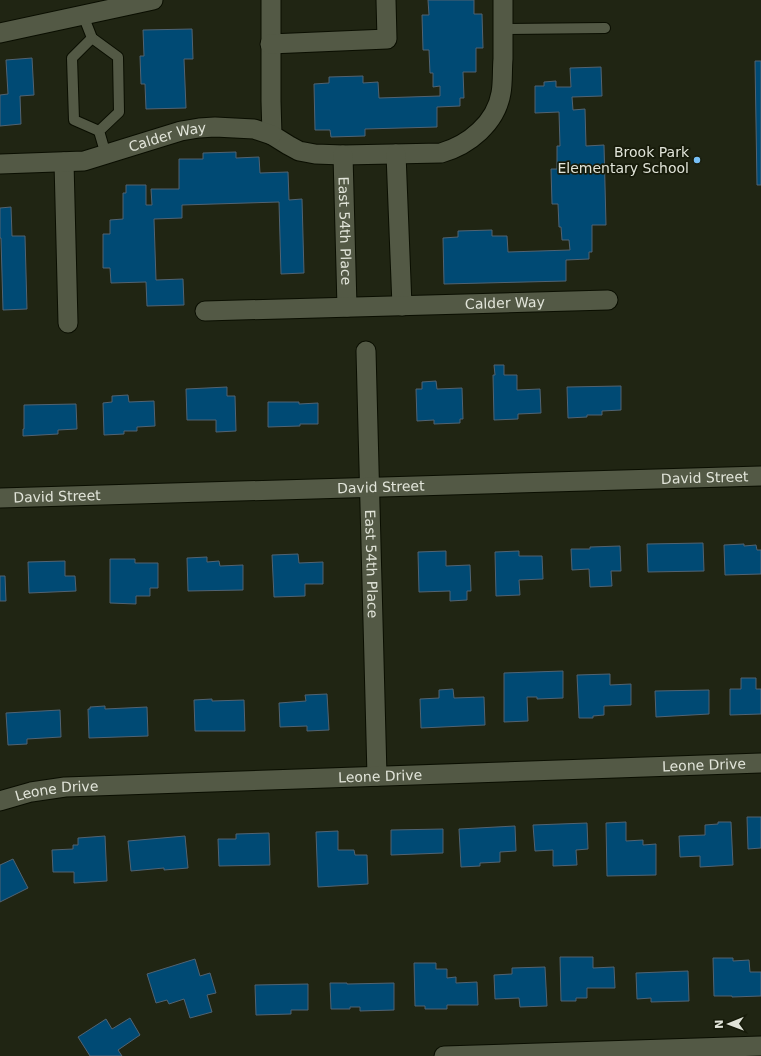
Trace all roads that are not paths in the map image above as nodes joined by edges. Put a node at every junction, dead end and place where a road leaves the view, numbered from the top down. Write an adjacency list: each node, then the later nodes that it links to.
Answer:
1 (153, 0): 5 (street)
2 (271, 0): 10 (street)
3 (386, 0): 10 (street)
4 (502, 0): 7 (street, Calder Way)
5 (82, 8): 8 (street); 9 (lane)
6 (606, 28): 7 (lane)
7 (504, 29): 13 (street, Calder Way)
8 (0, 33)
9 (92, 38): 11 (lane); 11 (lane)
10 (270, 44): 12 (street)
11 (99, 131): 14 (lane)
12 (272, 135): 14 (street, Calder Way); 15 (street, Calder Way)
13 (396, 154): 15 (street, Calder Way); 19 (street)
14 (106, 155): 16 (street, Calder Way)
15 (343, 155): 20 (street, East 54th Place)
16 (64, 162): 17 (street, Calder Way); 22 (street)
17 (0, 164)
18 (608, 300): 19 (street, Calder Way)
19 (402, 306): 20 (street, Calder Way)
20 (348, 307): 21 (street, Calder Way)
21 (205, 312)
22 (68, 323)
23 (366, 352): 25 (street, East 54th Place)
24 (761, 476): 25 (street, David Street)
25 (369, 487): 26 (street, David Street); 28 (street, East 54th Place)
26 (0, 498)
27 (761, 763): 28 (street, Leone Drive)
28 (377, 776): 29 (street, Leone Drive)
29 (0, 801)
30 (761, 1046): 31 (street)
31 (444, 1056)

